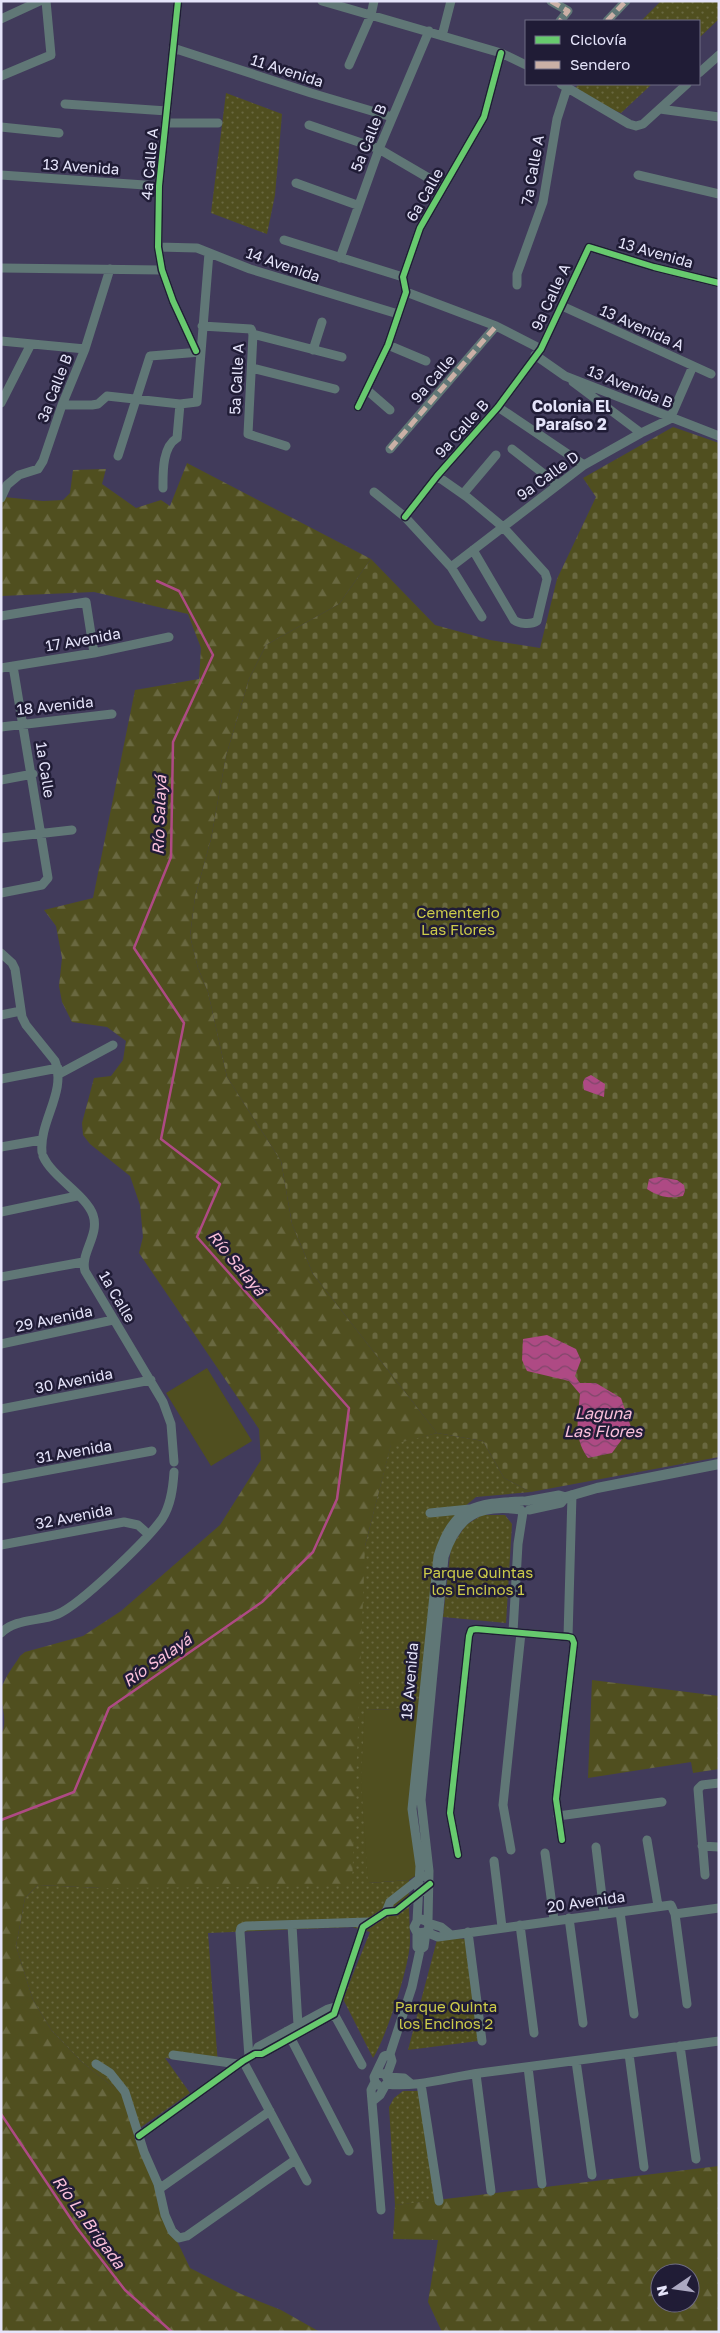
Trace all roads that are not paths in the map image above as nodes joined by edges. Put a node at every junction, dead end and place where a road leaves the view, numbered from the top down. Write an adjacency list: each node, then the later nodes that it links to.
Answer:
1 (40, 1): 10 (street)
2 (46, 1): 21 (street)
3 (178, 1): 15 (street, 4a Calle A)
4 (322, 1): 9 (street)
5 (374, 1): 9 (street)
6 (451, 1): 14 (street)
7 (551, 1): 11 (street)
8 (626, 1): 12 (street)
9 (371, 15): 13 (street); 18 (street)
10 (1, 19)
11 (561, 20)
12 (608, 20)
13 (429, 31): 14 (street); 27 (street, 5a Calle B)
14 (442, 36): 16 (street)
15 (174, 48): 26 (street, 4a Calle A); 27 (street, 11 Avenida)
16 (500, 53): 19 (street); 39 (street, 6a Calle)
17 (719, 55): 20 (street)
18 (349, 65)
19 (525, 65)
20 (700, 72)
21 (1, 76)
22 (686, 85): 25 (street)
23 (564, 86): 25 (street); 52 (street, 7a Calle A)
24 (65, 104): 26 (street)
25 (660, 109): 28 (street)
26 (167, 111): 29 (street, 4a Calle A)
27 (392, 117): 34 (street, 5a Calle B)
28 (719, 117)
29 (166, 123): 30 (street); 38 (street, 4a Calle A)
30 (218, 123)
31 (309, 126): 34 (street)
32 (1, 127): 33 (street)
33 (59, 133)
34 (379, 149): 39 (street); 41 (street, 5a Calle B)
35 (1, 175): 38 (street, 13 Avenida)
36 (638, 175): 40 (street)
37 (296, 183): 41 (street)
38 (159, 186): 43 (street, 4a Calle A)
39 (444, 187): 50 (street, 6a Calle)
40 (719, 194)
41 (357, 205): 46 (street, 5a Calle B)
42 (284, 240): 46 (street)
43 (158, 247): 45 (street, 14 Avenida); 49 (street, 4a Calle A)
44 (588, 248): 51 (street, 13 Avenida); 54 (street, 9a Calle A)
45 (209, 253): 55 (street, 14 Avenida); 57 (street)
46 (340, 258): 50 (street)
47 (1, 268): 48 (street)
48 (110, 269): 49 (street); 63 (street, 3a Calle B)
49 (162, 270): 65 (street, 4a Calle A)
50 (403, 277): 53 (street)
51 (719, 283)
52 (517, 285)
53 (406, 292): 55 (street); 58 (street, 13 Avenida B)
54 (562, 306): 66 (street, 9a Calle A); 69 (street, 13 Avenida A)
55 (398, 314): 62 (street)
56 (322, 322): 64 (street)
57 (202, 326): 59 (street); 65 (street)
58 (496, 326): 66 (street, 13 Avenida B); 86 (street, 9a Calle)
59 (251, 331): 64 (street); 70 (street, 5a Calle A)
60 (1, 342): 61 (street)
61 (31, 344): 63 (street); 76 (street)
62 (388, 345): 68 (street); 74 (street)
63 (85, 349): 78 (street, 3a Calle B)
64 (313, 350): 67 (street)
65 (199, 352): 75 (street); 77 (street)
66 (538, 352): 72 (street, 13 Avenida B); 80 (street, 9a Calle B)
67 (342, 357)
68 (426, 361)
69 (693, 366): 71 (street, 13 Avenida A); 82 (street)
70 (252, 368): 73 (street); 85 (street, 5a Calle A)
71 (711, 374)
72 (565, 376): 82 (street, 13 Avenida B); 83 (street)
73 (335, 389)
74 (367, 390): 79 (street); 81 (street)
75 (137, 399): 77 (street); 78 (street); 89 (street)
76 (1, 403)
77 (180, 404): 93 (street)
78 (62, 405): 96 (street, 3a Calle B)
79 (358, 407)
80 (498, 407): 90 (street); 91 (street, 9a Calle B)
81 (390, 410)
82 (670, 419): 83 (street, 9a Calle D); 84 (street, 13 Avenida B)
83 (641, 433): 90 (street, 9a Calle D)
84 (719, 436)
85 (286, 446)
86 (390, 449)
87 (512, 449): 92 (street)
88 (496, 455): 95 (street)
89 (118, 456)
90 (584, 465): 92 (street, 9a Calle D)
91 (437, 476): 95 (street); 97 (street, 9a Calle B)
92 (558, 485): 98 (street, 9a Calle D)
93 (163, 488)
94 (374, 492): 97 (street)
95 (463, 494): 98 (street)
96 (1, 498)
97 (405, 517): 100 (street)
98 (503, 527): 99 (street, 9a Calle D); 99 (street)
99 (474, 550): 100 (street, 9a Calle D)
100 (451, 567): 102 (street)
101 (1, 616): 104 (street)
102 (482, 617)
103 (169, 637): 104 (street, 17 Avenida)
104 (94, 653): 105 (street, 17 Avenida)
105 (13, 666): 106 (street, 17 Avenida); 108 (street, 1a Calle)
106 (1, 668)
107 (112, 714): 108 (street, 18 Avenida)
108 (24, 724): 109 (street, 18 Avenida); 110 (street, 1a Calle)
109 (1, 727)
110 (33, 774): 111 (street); 113 (street, 1a Calle)
111 (1, 780)
112 (72, 830): 113 (street)
113 (41, 834): 114 (street); 115 (street, 1a Calle)
114 (1, 838)
115 (1, 893)
116 (1, 953): 117 (street)
117 (21, 1011): 118 (street); 120 (street)
118 (1, 1015)
119 (113, 1045): 120 (street)
120 (58, 1071): 121 (street); 122 (street, 1a Calle)
121 (1, 1079)
122 (41, 1140): 123 (street); 124 (street, 1a Calle)
123 (1, 1147)
124 (77, 1196): 125 (street); 126 (street, 1a Calle)
125 (1, 1212)
126 (83, 1262): 127 (street); 128 (street, 1a Calle)
127 (1, 1277)
128 (113, 1320): 129 (street, 29 Avenida); 130 (street, 1a Calle)
129 (1, 1344)
130 (151, 1380): 131 (street, 30 Avenida); 133 (street, 1a Calle)
131 (1, 1409)
132 (152, 1451): 136 (street, 31 Avenida)
133 (174, 1462)
134 (719, 1464): 137 (street, 18 Avenida)
135 (174, 1472): 142 (street)
136 (1, 1479)
137 (569, 1496): 138 (street, 18 Avenida); 140 (street, 18 Avenida); 146 (street)
138 (525, 1501): 139 (street, 18 Avenida); 140 (street)
139 (470, 1509): 141 (street); 161 (street, 18 Avenida)
140 (524, 1511): 145 (street); 159 (street, 18 Avenida)
141 (430, 1513)
142 (148, 1534): 143 (street, 32 Avenida); 144 (street)
143 (1, 1545)
144 (3, 1628)
145 (517, 1633): 146 (street); 155 (street); 157 (street)
146 (568, 1636): 149 (street)
147 (719, 1783): 153 (street)
148 (662, 1802): 149 (street)
149 (558, 1816): 150 (street)
150 (562, 1840)
151 (647, 1840): 164 (street)
152 (719, 1840): 153 (street)
153 (710, 1846): 160 (street)
154 (596, 1847): 168 (street)
155 (511, 1850)
156 (545, 1853): 171 (street)
157 (458, 1855)
158 (494, 1860): 176 (street)
159 (429, 1871): 161 (street); 162 (street, 18 Avenida)
160 (705, 1875)
161 (421, 1878): 163 (street, 18 Avenida); 166 (street)
162 (430, 1884): 163 (street); 175 (street, 18 Avenida)
163 (420, 1894): 166 (street); 175 (street, 18 Avenida)
164 (658, 1906): 167 (street, 20 Avenida); 169 (street)
165 (719, 1908): 169 (street)
166 (386, 1912): 172 (street)
167 (620, 1912): 168 (street, 20 Avenida); 180 (street)
168 (604, 1914): 170 (street, 20 Avenida)
169 (675, 1914): 178 (street)
170 (569, 1918): 171 (street, 20 Avenida); 181 (street)
171 (554, 1920): 174 (street, 20 Avenida)
172 (368, 1922): 173 (street); 179 (street)
173 (292, 1925): 182 (street); 191 (street)
174 (520, 1925): 176 (street, 20 Avenida); 183 (street)
175 (425, 1928): 177 (street, 20 Avenida); 188 (street, 18 Avenida)
176 (502, 1928): 177 (street, 20 Avenida)
177 (468, 1932): 186 (street)
178 (687, 2004)
179 (335, 2011): 182 (street); 184 (street); 194 (street)
180 (634, 2014)
181 (583, 2023)
182 (298, 2025): 184 (street)
183 (534, 2033)
184 (289, 2035): 191 (street); 203 (street)
185 (719, 2040): 187 (street)
186 (482, 2041)
187 (680, 2046): 189 (street); 204 (street)
188 (390, 2054): 197 (street); 198 (street)
189 (629, 2054): 192 (street); 206 (street)
190 (173, 2055): 191 (street)
191 (246, 2059): 201 (street); 202 (street)
192 (576, 2061): 195 (street); 207 (street)
193 (96, 2064): 202 (street)
194 (362, 2065)
195 (528, 2067): 196 (street); 209 (street)
196 (476, 2074): 199 (street); 211 (street)
197 (376, 2078): 198 (street); 200 (street)
198 (386, 2081): 199 (street); 200 (street)
199 (421, 2084): 212 (street)
200 (374, 2100): 213 (street)
201 (270, 2111): 205 (street); 210 (street)
202 (139, 2136): 210 (street)
203 (349, 2151)
204 (696, 2159)
205 (295, 2160): 208 (street); 210 (street)
206 (644, 2167)
207 (592, 2175)
208 (306, 2181)
209 (542, 2184)
210 (159, 2189)
211 (491, 2191)
212 (439, 2201)
213 (380, 2210)

